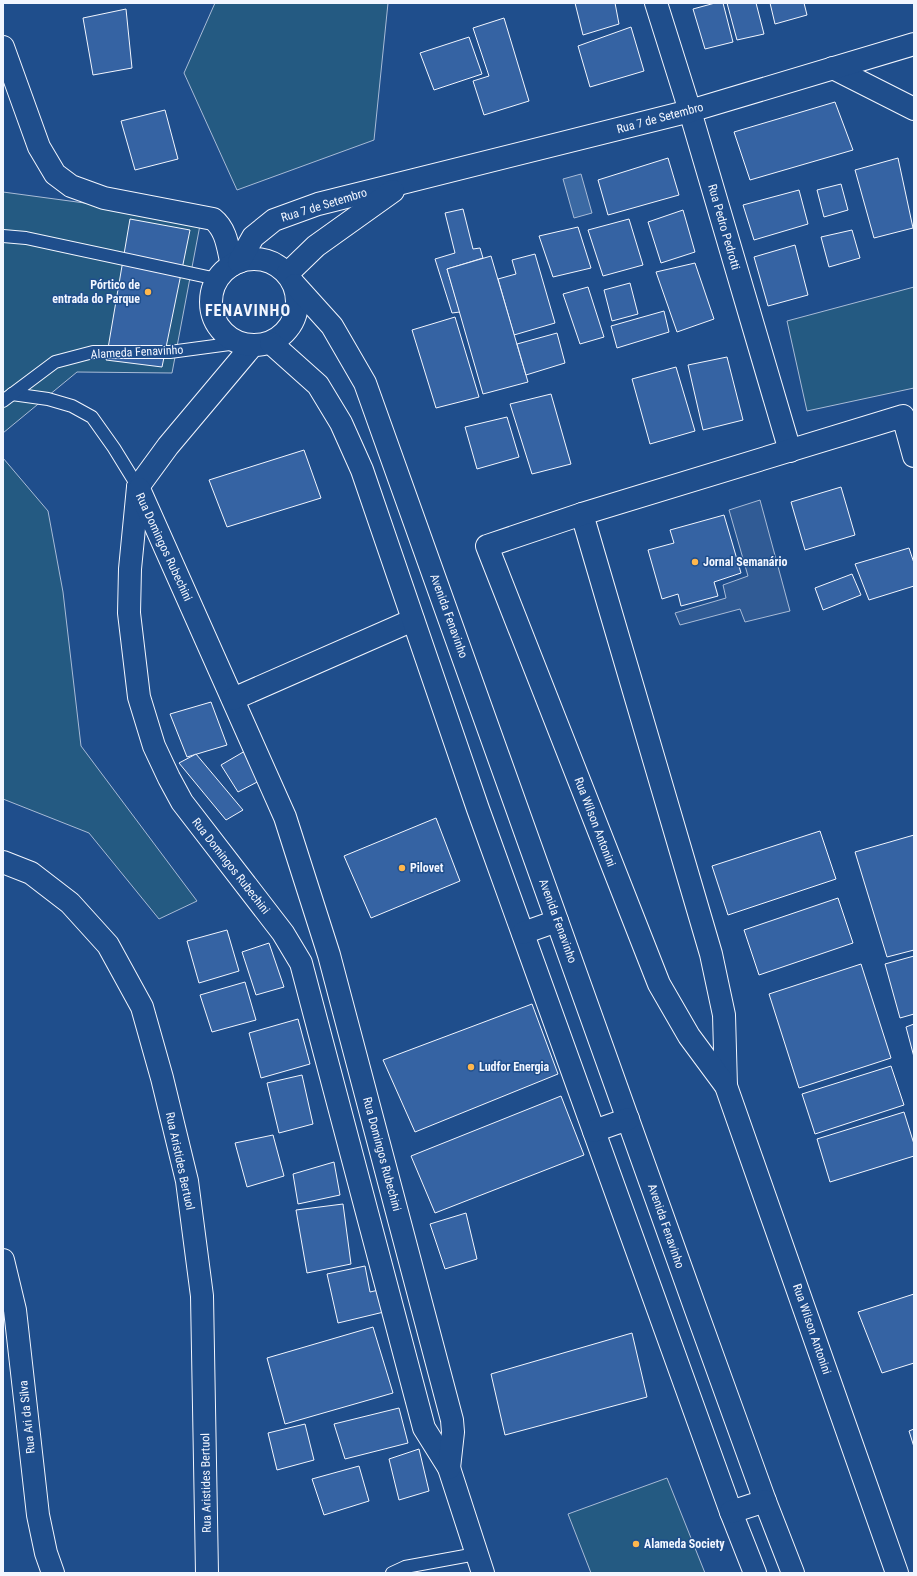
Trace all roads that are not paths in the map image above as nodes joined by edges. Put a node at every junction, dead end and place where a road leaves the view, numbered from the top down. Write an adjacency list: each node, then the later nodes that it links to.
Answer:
1 (656, 3): 6 (street, Rua Pedro Pedrotti)
2 (914, 44): 4 (street, Rua 7 de Setembro)
3 (3, 47): 9 (street)
4 (833, 68): 5 (street); 6 (street, Rua 7 de Setembro)
5 (914, 108)
6 (690, 111): 7 (street, Rua 7 de Setembro); 13 (street, Rua Pedro Pedrotti)
7 (403, 183): 9 (street, Rua 7 de Setembro); 10 (street, Rua 7 de Setembro)
8 (3, 236): 9 (lane)
9 (230, 269): 10 (street); 11 (street)
10 (291, 279): 11 (street); 17 (street, Avenida Fenavinho)
11 (254, 344): 12 (lane, Alameda Fenavinho); 15 (street); 18 (street)
12 (7, 398): 15 (lane)
13 (790, 451): 14 (street); 16 (street)
14 (914, 456)
15 (138, 488): 20 (street, Rua Domingos Rubechini); 30 (street, Rua Domingos Rubechini)
16 (582, 514): 24 (street, Rua Wilson Antonini); 24 (street, Rua Wilson Antonini)
17 (420, 537): 18 (street); 22 (street, Avenida Fenavinho)
18 (388, 548): 19 (street)
19 (414, 620): 20 (street); 23 (street)
20 (233, 699): 30 (street, Rua Domingos Rubechini)
21 (3, 862): 35 (street, Rua Aristides Bertuol)
22 (557, 921): 23 (street); 25 (street, Avenida Fenavinho)
23 (523, 933): 26 (street)
24 (726, 1086): 39 (street, Rua Wilson Antonini)
25 (628, 1119): 26 (street); 28 (street, Avenida Fenavinho)
26 (594, 1131): 29 (street)
27 (3, 1260): 34 (street, Rua Ari da Silva)
28 (696, 1310): 29 (street); 31 (street, Avenida Fenavinho)
29 (662, 1320): 32 (street)
30 (449, 1468): 33 (street, Rua Domingos Rubechini)
31 (765, 1501): 32 (street); 38 (street, Avenida Fenavinho)
32 (731, 1512): 37 (street)
33 (480, 1563): 36 (lane)
34 (53, 1573)
35 (207, 1573)
36 (392, 1573)
37 (755, 1573)
38 (793, 1573)
39 (898, 1573)

